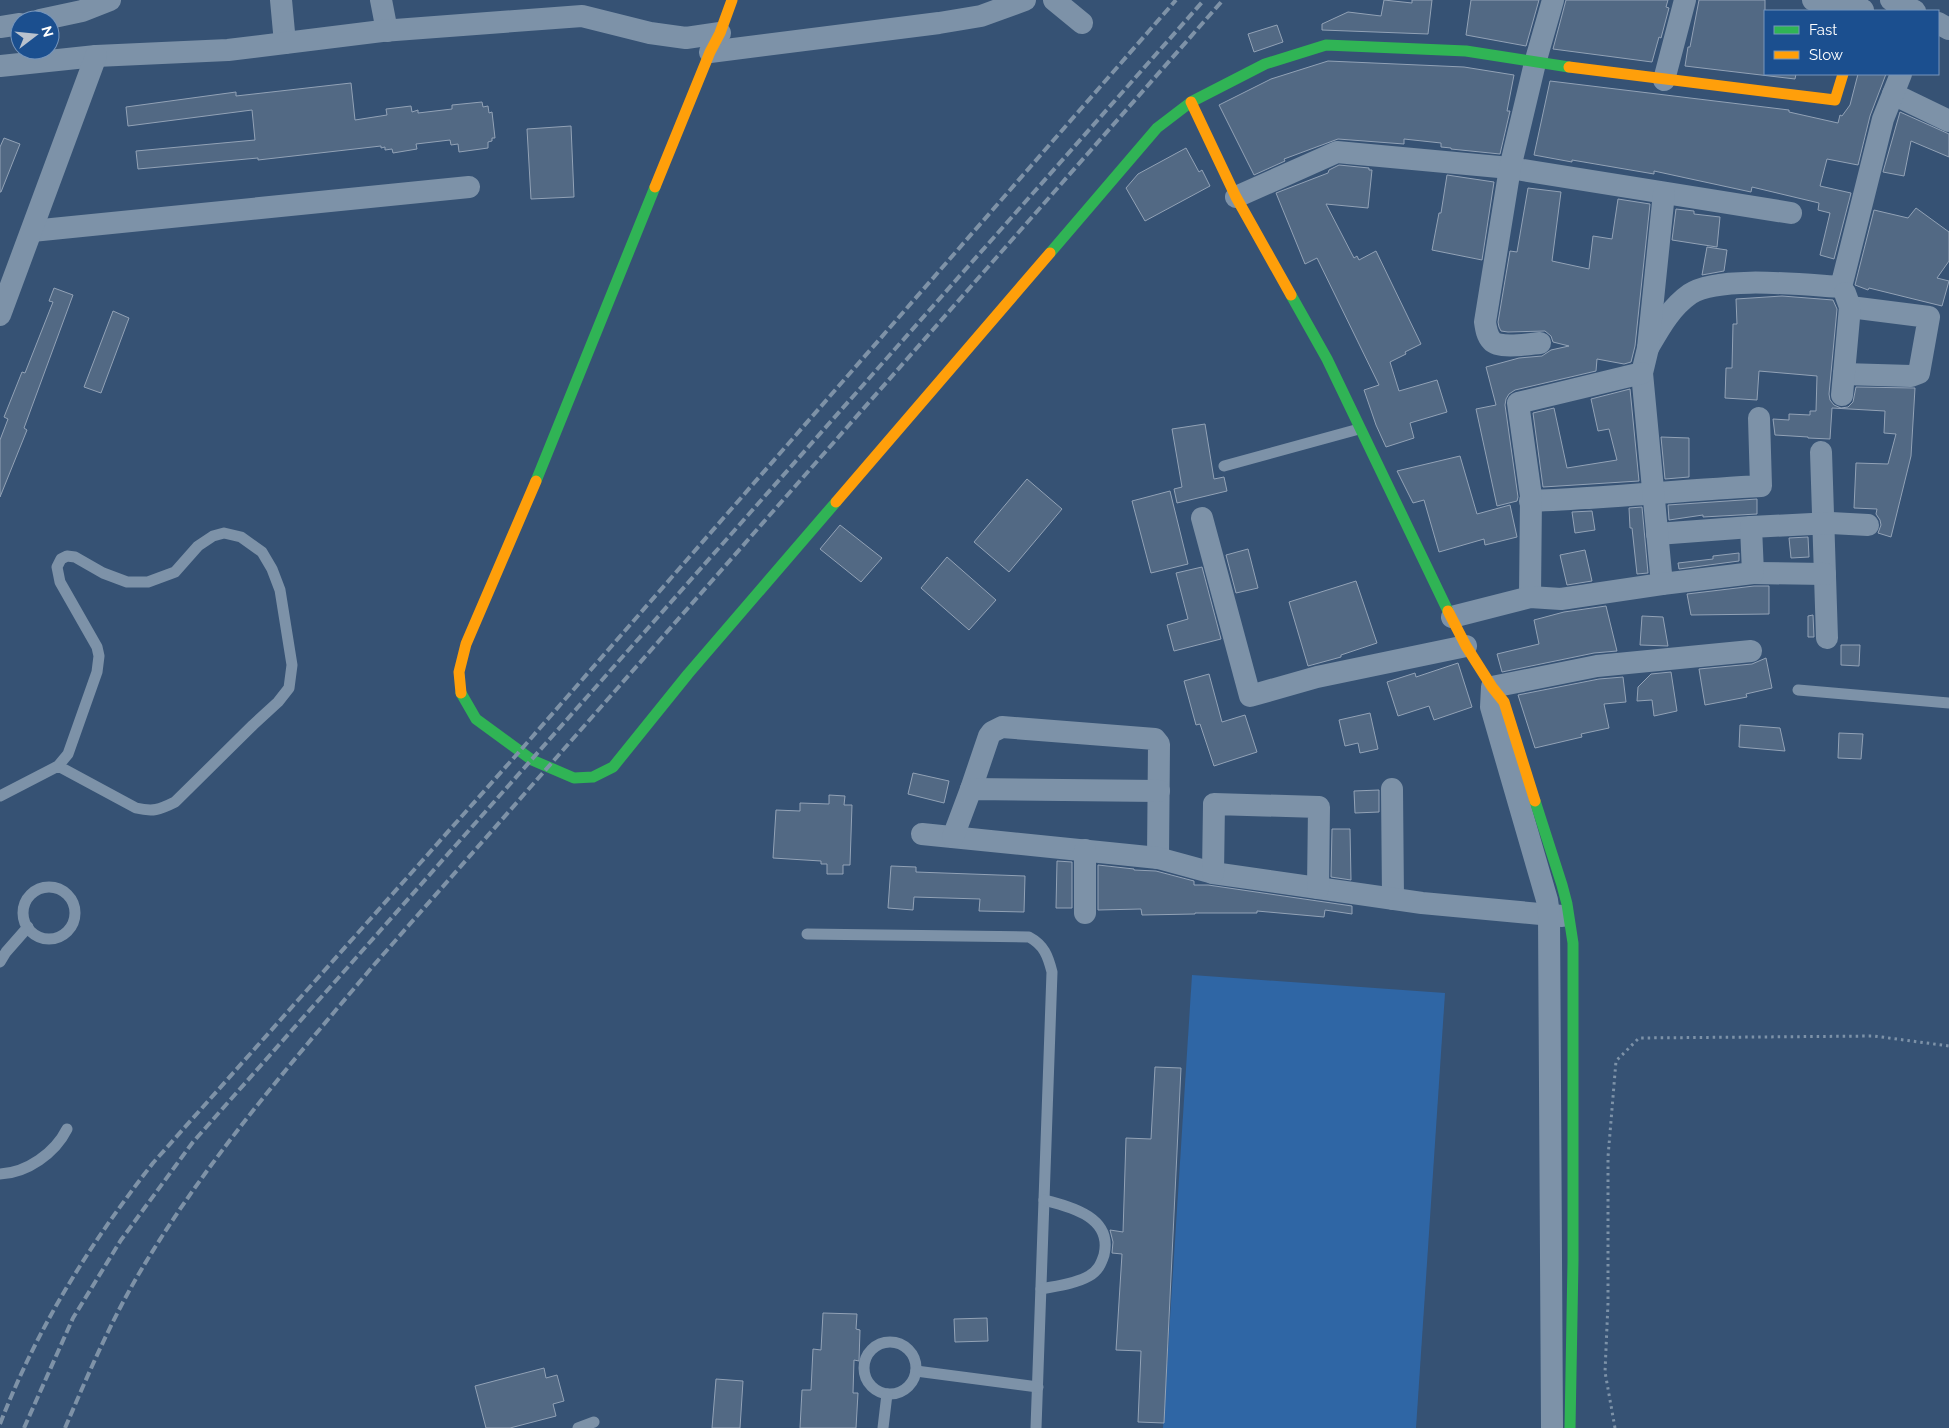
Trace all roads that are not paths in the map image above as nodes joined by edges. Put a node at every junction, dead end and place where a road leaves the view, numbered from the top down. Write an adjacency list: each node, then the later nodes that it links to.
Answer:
1 (110, 0): 13 (street)
2 (281, 0): 17 (street)
3 (381, 0): 15 (street)
4 (732, 0): 16 (street)
5 (1025, 0): 16 (street)
6 (1553, 0): 19 (street)
7 (1685, 0): 23 (street)
8 (1813, 0): 11 (street)
9 (1891, 0): 12 (street)
10 (1059, 2): 14 (street)
11 (1863, 7)
12 (1913, 10)
13 (60, 12)
14 (1082, 23)
15 (386, 31): 16 (street); 17 (street)
16 (715, 42): 25 (street)
17 (285, 43): 18 (street)
18 (96, 56): 20 (street); 32 (street)
19 (1535, 63): 23 (street); 25 (street); 27 (street)
20 (0, 66)
21 (1843, 75): 23 (street)
22 (1901, 75): 24 (street)
23 (1664, 80)
24 (1893, 94): 26 (street); 33 (street)
25 (1191, 102): 30 (street)
26 (1949, 121)
27 (1510, 168): 29 (street); 30 (street); 35 (street)
28 (469, 187): 32 (street)
29 (1664, 193): 31 (street); 36 (street)
30 (1236, 197): 39 (street)
31 (1790, 213)
32 (32, 231): 34 (street)
33 (1846, 297): 33 (street); 36 (street)
34 (0, 316)
35 (1540, 343)
36 (1648, 348): 37 (street)
37 (1642, 373): 42 (street); 43 (street)
38 (1760, 418): 42 (street)
39 (1359, 429): 41 (lane); 53 (street)
40 (1821, 452): 45 (street)
41 (1224, 466)
42 (1653, 492): 43 (street); 48 (street)
43 (1530, 501): 52 (street)
44 (1202, 518): 55 (street)
45 (1823, 523): 46 (street); 47 (street); 50 (street)
46 (1868, 525)
47 (1751, 527): 48 (street); 49 (street)
48 (1657, 534): 51 (street)
49 (1754, 573): 50 (street); 51 (street)
50 (1825, 574): 54 (street)
51 (1662, 584): 52 (street)
52 (1530, 597): 53 (street)
53 (1452, 617): 55 (street)
54 (1827, 638)
55 (1466, 646): 57 (street)
56 (1751, 651): 57 (street)
57 (1492, 687): 73 (street)
58 (1798, 690): 59 (lane)
59 (1949, 703)
60 (58, 766): 60 (lane); 64 (lane)
61 (971, 789): 63 (street); 63 (street); 66 (street)
62 (1392, 789): 71 (street)
63 (1158, 791): 68 (street)
64 (0, 796)
65 (922, 834): 66 (street)
66 (953, 837): 67 (street)
67 (1085, 850): 68 (street); 72 (street)
68 (1158, 858): 69 (street)
69 (1213, 873): 70 (street); 70 (street)
70 (1318, 888): 71 (street)
71 (1393, 899): 73 (street)
72 (1085, 914)
73 (1559, 915): 82 (street)
74 (28, 927): 74 (lane); 76 (lane)
75 (807, 934): 79 (lane)
76 (0, 962)
77 (67, 1129): 78 (lane)
78 (0, 1174)
79 (1044, 1200): 80 (lane); 80 (lane)
80 (1041, 1289): 83 (lane)
81 (916, 1371): 83 (lane); 84 (lane); 84 (lane)
82 (1562, 1376): 89 (street); 90 (street)
83 (1038, 1388): 88 (lane)
84 (887, 1394): 87 (lane)
85 (594, 1422): 86 (lane)
86 (578, 1428)
87 (883, 1428)
88 (1036, 1428)
89 (1552, 1428)
90 (1570, 1428)

